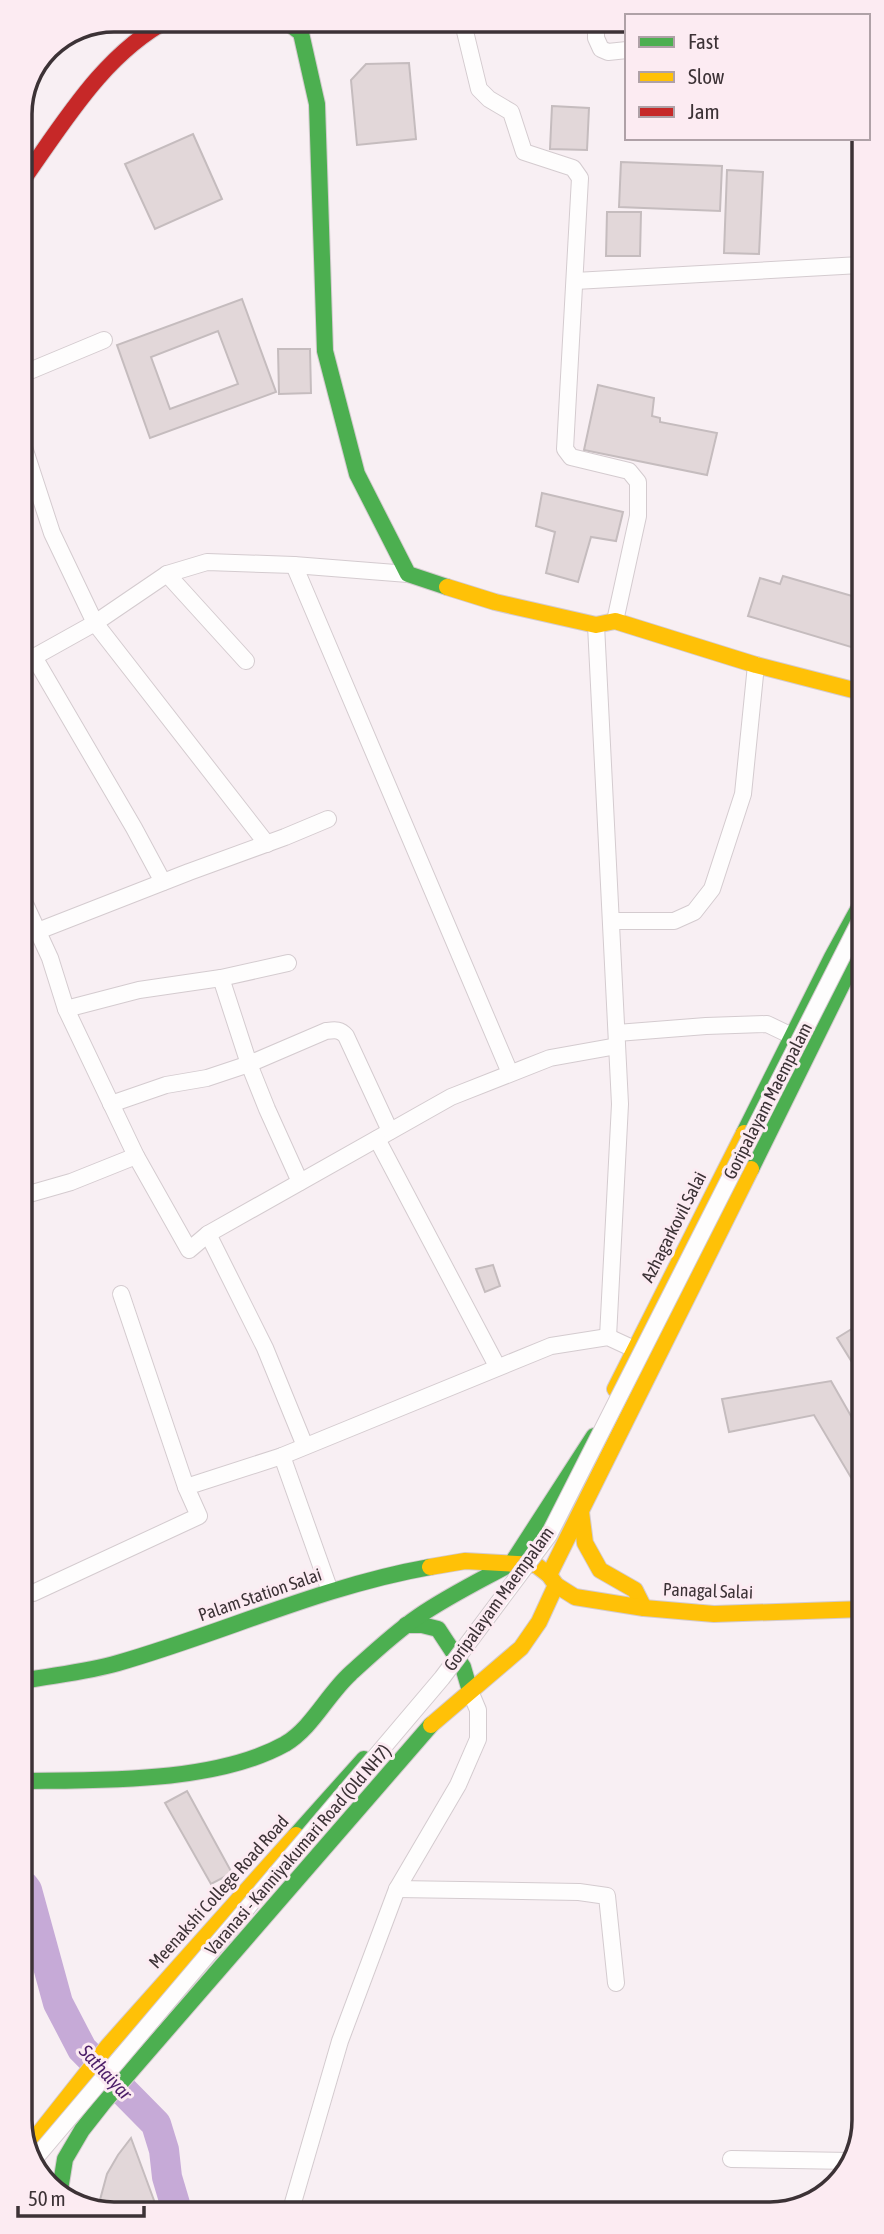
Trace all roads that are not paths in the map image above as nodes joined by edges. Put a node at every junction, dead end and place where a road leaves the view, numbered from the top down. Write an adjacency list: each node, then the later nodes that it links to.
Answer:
1 (149, 32): 6 (main road)
2 (300, 32): 14 (main road)
3 (465, 32): 8 (street)
4 (596, 32): 5 (street)
5 (625, 50)
6 (32, 168)
7 (852, 265): 8 (street)
8 (575, 281): 15 (street)
9 (104, 340): 10 (street)
10 (32, 370)
11 (32, 471): 16 (street)
12 (294, 565): 13 (street); 14 (street); 38 (street)
13 (167, 574): 16 (street); 19 (street)
14 (408, 574): 17 (main road)
15 (615, 621): 17 (main road); 20 (main road)
16 (95, 623): 18 (street); 24 (street)
17 (596, 625): 27 (street)
18 (32, 656)
19 (246, 661)
20 (756, 665): 22 (main road); 27 (street)
21 (32, 666): 25 (street)
22 (852, 690)
23 (328, 819): 24 (street)
24 (267, 844): 25 (street)
25 (163, 883): 29 (street)
26 (32, 917): 29 (street)
27 (611, 921): 36 (street)
28 (852, 921): 35 (main road, Azhagarkovil Salai)
29 (38, 931): 34 (street)
30 (852, 937): 66 (street, Goripalayam Maempalam, bridge)
31 (288, 963): 33 (street)
32 (852, 964): 52 (main road)
33 (221, 978): 34 (street); 37 (street)
34 (66, 1009): 39 (street)
35 (792, 1036): 36 (street); 47 (main road, Azhagarkovil Salai)
36 (617, 1040): 38 (street); 46 (street)
37 (249, 1064): 39 (street); 40 (street); 42 (street)
38 (510, 1073): 40 (street)
39 (111, 1104): 41 (street)
40 (383, 1135): 42 (street); 48 (street)
41 (136, 1156): 43 (street); 44 (street)
42 (300, 1182): 44 (street)
43 (31, 1193)
44 (208, 1234): 49 (street)
45 (121, 1294): 51 (street)
46 (608, 1337): 47 (street); 48 (street)
47 (634, 1349): 53 (main road, Azhagarkovil Salai)
48 (497, 1367): 49 (street)
49 (306, 1446): 50 (street)
50 (282, 1456): 51 (street); 55 (street)
51 (186, 1487): 56 (street)
52 (581, 1513): 54 (main road); 57 (main road)
53 (512, 1563): 54 (main road); 55 (main road, Palam Station Salai); 59 (main road)
54 (552, 1580): 57 (main road, Panagal Salai); 61 (main road, Varanasi - Kanniyakumari Road (Old NH7))
55 (330, 1591): 60 (main road, Palam Station Salai)
56 (33, 1593)
57 (644, 1608): 58 (main road, Panagal Salai)
58 (852, 1609)
59 (407, 1625): 61 (main road); 62 (main road)
60 (31, 1679)
61 (470, 1691): 63 (street); 65 (main road, Meenakshi College Road Road); 69 (main road, Varanasi - Kanniyakumari Road (Old NH7))
62 (31, 1781)
63 (397, 1889): 64 (street); 70 (street)
64 (616, 1983)
65 (34, 2139)
66 (39, 2154)
67 (730, 2159): 68 (street)
68 (842, 2161)
69 (61, 2183)
70 (293, 2202)

